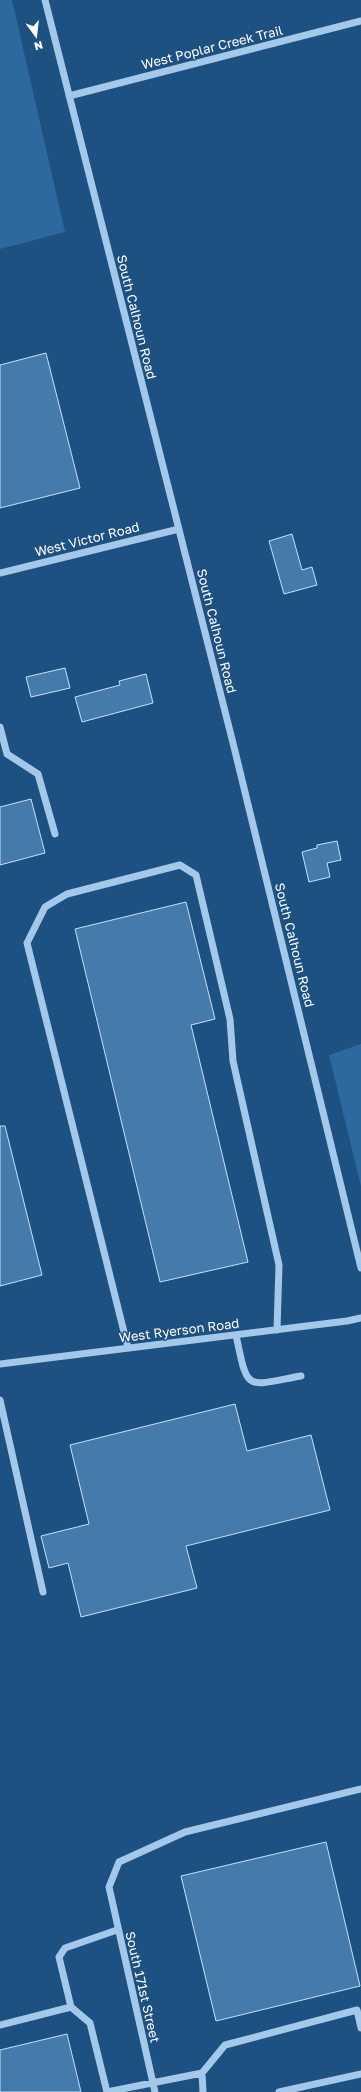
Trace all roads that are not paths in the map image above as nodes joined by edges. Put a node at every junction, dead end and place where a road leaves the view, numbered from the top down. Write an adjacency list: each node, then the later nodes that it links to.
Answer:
1 (45, 0): 3 (street, South Calhoun Road)
2 (361, 21): 3 (street, West Poplar Creek Trail)
3 (69, 96): 4 (street, South Calhoun Road)
4 (179, 529): 5 (street, West Victor Road); 8 (street, South Calhoun Road)
5 (0, 573)
6 (0, 727): 7 (street)
7 (55, 834)
8 (361, 1268)
9 (361, 1318): 10 (street, West Ryerson Road)
10 (276, 1330): 11 (street, West Ryerson Road); 12 (street)
11 (236, 1335): 12 (street, West Ryerson Road); 14 (street)
12 (128, 1348): 13 (street, West Ryerson Road)
13 (0, 1364)
14 (301, 1376)
15 (0, 1400): 16 (street)
16 (43, 1592)
17 (361, 1790): 18 (street, South 171st Street)
18 (117, 1930): 19 (street); 24 (street, South 171st Street)
19 (71, 2007): 20 (street); 25 (street)
20 (0, 2025)
21 (361, 2028): 22 (street)
22 (202, 2073): 24 (street); 27 (street)
23 (361, 2074): 28 (street)
24 (153, 2082): 25 (street); 26 (street, South 171st Street)
25 (107, 2092)
26 (155, 2092)
27 (203, 2092)
28 (280, 2092)

